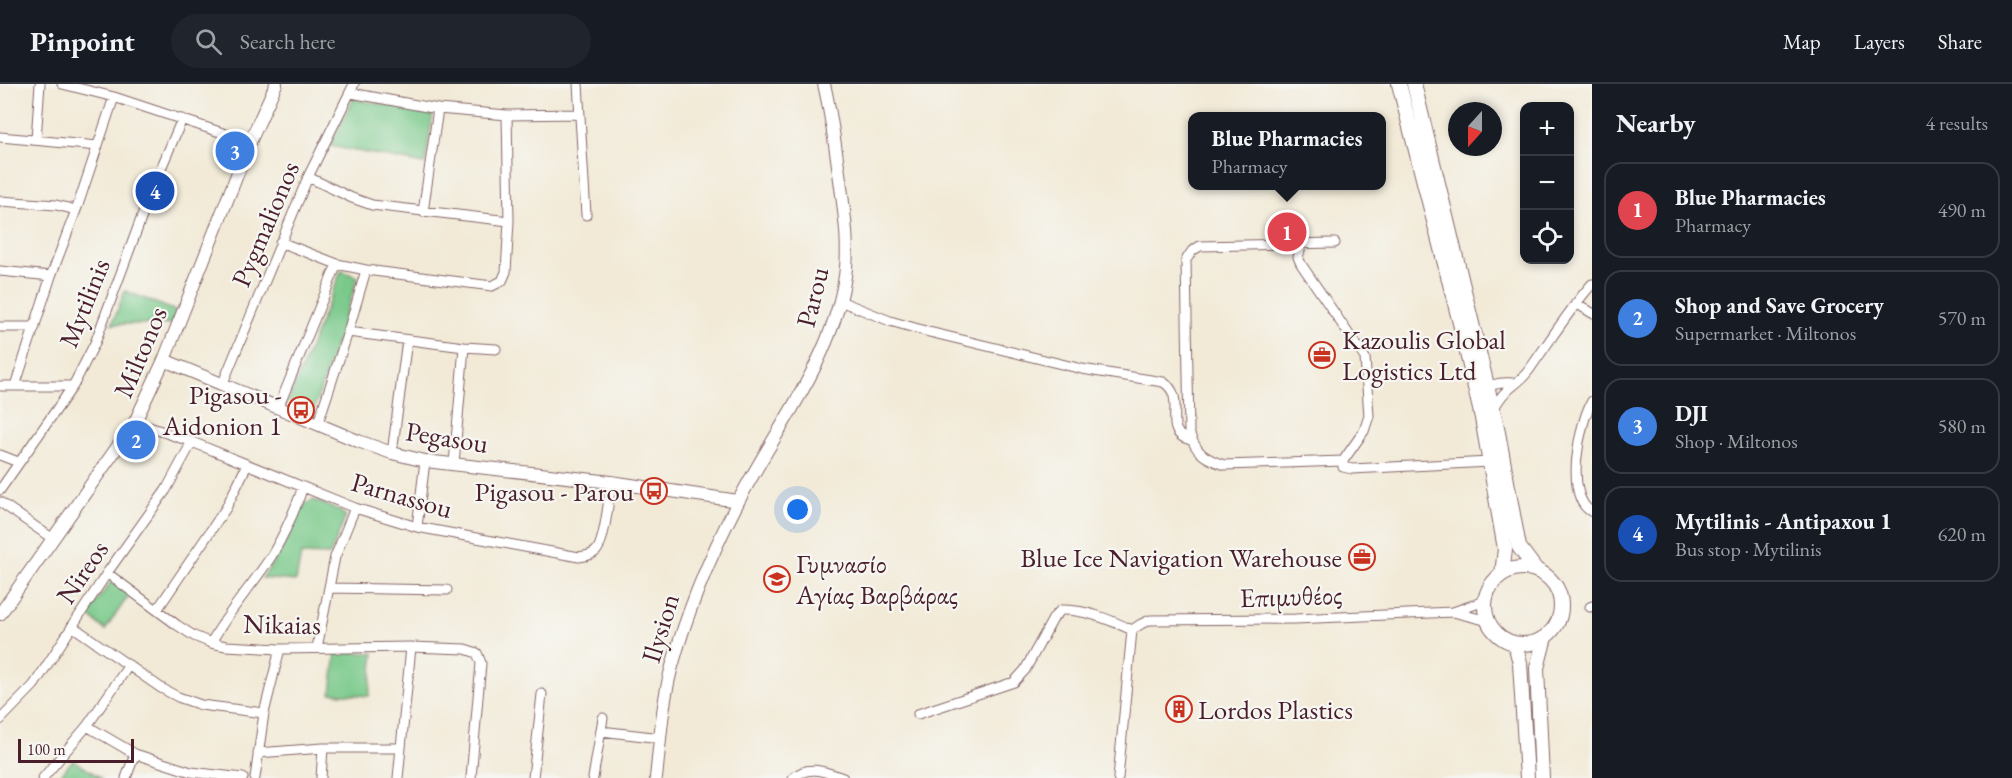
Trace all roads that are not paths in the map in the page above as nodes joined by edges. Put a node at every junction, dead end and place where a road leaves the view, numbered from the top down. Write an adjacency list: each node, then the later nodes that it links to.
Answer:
1 (40, 84): 15 (street)
2 (62, 84): 9 (street)
3 (578, 84): 11 (street)
4 (824, 84): 32 (street, Parou)
5 (1399, 84): 50 (main road)
6 (1413, 84): 47 (main road)
7 (271, 85): 16 (street, Miltonos)
8 (352, 88): 10 (street); 18 (street, Pygmalionos)
9 (114, 98): 13 (street); 17 (street)
10 (438, 109): 12 (street); 21 (street)
11 (580, 114): 12 (street); 22 (street)
12 (507, 115): 23 (street)
13 (182, 119): 16 (street); 46 (street, Mytilinis)
14 (0, 137): 15 (street)
15 (36, 139): 17 (street)
16 (250, 142): 41 (street, Miltonos)
17 (98, 146): 20 (street)
18 (308, 177): 21 (street); 24 (street, Pygmalionos)
19 (0, 201): 20 (street)
20 (76, 210): 30 (street)
21 (423, 212): 23 (street)
22 (586, 215)
23 (509, 221): 28 (street)
24 (280, 242): 27 (street); 43 (street, Pygmalionos)
25 (1335, 243): 26 (street)
26 (1302, 244): 53 (street); 58 (street)
27 (338, 264): 28 (street); 49 (street)
28 (366, 270): 37 (street)
29 (0, 271): 30 (street)
30 (51, 276): 36 (street)
31 (1592, 284): 33 (street)
32 (840, 301): 53 (street); 66 (street, Parou)
33 (1576, 303): 34 (street); 42 (street)
34 (1592, 313)
35 (0, 327): 36 (street)
36 (35, 327): 45 (street)
37 (348, 332): 38 (street); 52 (street)
38 (407, 340): 39 (street); 55 (street)
39 (464, 347): 40 (street); 61 (street)
40 (496, 349)
41 (164, 360): 43 (street, Pegasou); 51 (street, Miltonos)
42 (1513, 383): 47 (street); 50 (street)
43 (223, 384): 49 (street, Pegasou)
44 (0, 386): 45 (street)
45 (15, 386): 46 (street)
46 (73, 386): 59 (street, Mytilinis)
47 (1487, 387): 50 (main road)
48 (1592, 401): 69 (street)
49 (279, 406): 52 (street, Pegasou)
50 (1487, 415): 60 (main road); 72 (main road)
51 (135, 422): 54 (street, Parnassou); 71 (street, Miltonos)
52 (318, 423): 55 (street, Pegasou)
53 (1191, 440): 58 (street)
54 (192, 442): 62 (street, Parnassou); 73 (street, Nireos)
55 (392, 453): 57 (street, Pegasou)
56 (0, 455): 59 (street)
57 (425, 461): 61 (street, Pegasou); 70 (street)
58 (1343, 461): 60 (street)
59 (18, 462): 65 (street, Mytilinis)
60 (1490, 462): 74 (main road)
61 (454, 464): 63 (street, Pegasou)
62 (247, 465): 64 (street, Parnassou); 78 (street)
63 (611, 482): 66 (street, Pegasou); 70 (street, Parnassou)
64 (303, 487): 68 (street, Parnassou); 85 (street)
65 (0, 490)
66 (738, 501): 98 (street, Ilysion)
67 (0, 502): 71 (street)
68 (355, 508): 70 (street, Parnassou); 75 (street)
69 (1592, 513)
70 (417, 527)
71 (53, 539): 80 (street, Miltonos)
72 (1537, 571): 74 (main road); 84 (main road)
73 (107, 573): 78 (street, Nikaias); 82 (street, Nireos)
74 (1502, 574): 77 (main road)
75 (329, 588): 76 (street); 88 (street)
76 (447, 590)
77 (1485, 601): 79 (street); 81 (main road)
78 (157, 610): 85 (street, Nikaias)
79 (1453, 612): 81 (street); 83 (street, Επιμυθέος)
80 (0, 614)
81 (1488, 621): 86 (main road)
82 (72, 626): 90 (street); 95 (street, Nireos)
83 (1132, 630): 93 (street); 116 (street)
84 (1545, 637): 86 (main road); 118 (main road)
85 (211, 643): 89 (street, Nikaias)
86 (1515, 644): 117 (main road)
87 (411, 647): 88 (street, Nikaias); 100 (street); 110 (street, Nikaias)
88 (317, 648): 89 (street, Nikaias)
89 (280, 649): 92 (street)
90 (129, 665): 92 (street); 96 (street)
91 (542, 694): 111 (street)
92 (264, 713): 102 (street)
93 (918, 714)
94 (603, 718): 97 (street)
95 (0, 720)
96 (87, 726): 101 (street); 104 (street)
97 (601, 731): 98 (street); 112 (street)
98 (661, 738): 113 (street, Ilysion)
99 (323, 748): 100 (street); 102 (street); 108 (street)
100 (400, 748): 109 (street)
101 (135, 753): 103 (street); 105 (street)
102 (258, 753): 107 (street)
103 (190, 775): 106 (street)
104 (43, 778)
105 (126, 778)
106 (243, 778)
107 (255, 778)
108 (321, 778)
109 (398, 778)
110 (471, 778)
111 (533, 778)
112 (593, 778)
113 (656, 778)
114 (793, 778): 115 (street)
115 (843, 778)
116 (1118, 778)
117 (1527, 778)
118 (1542, 778)

